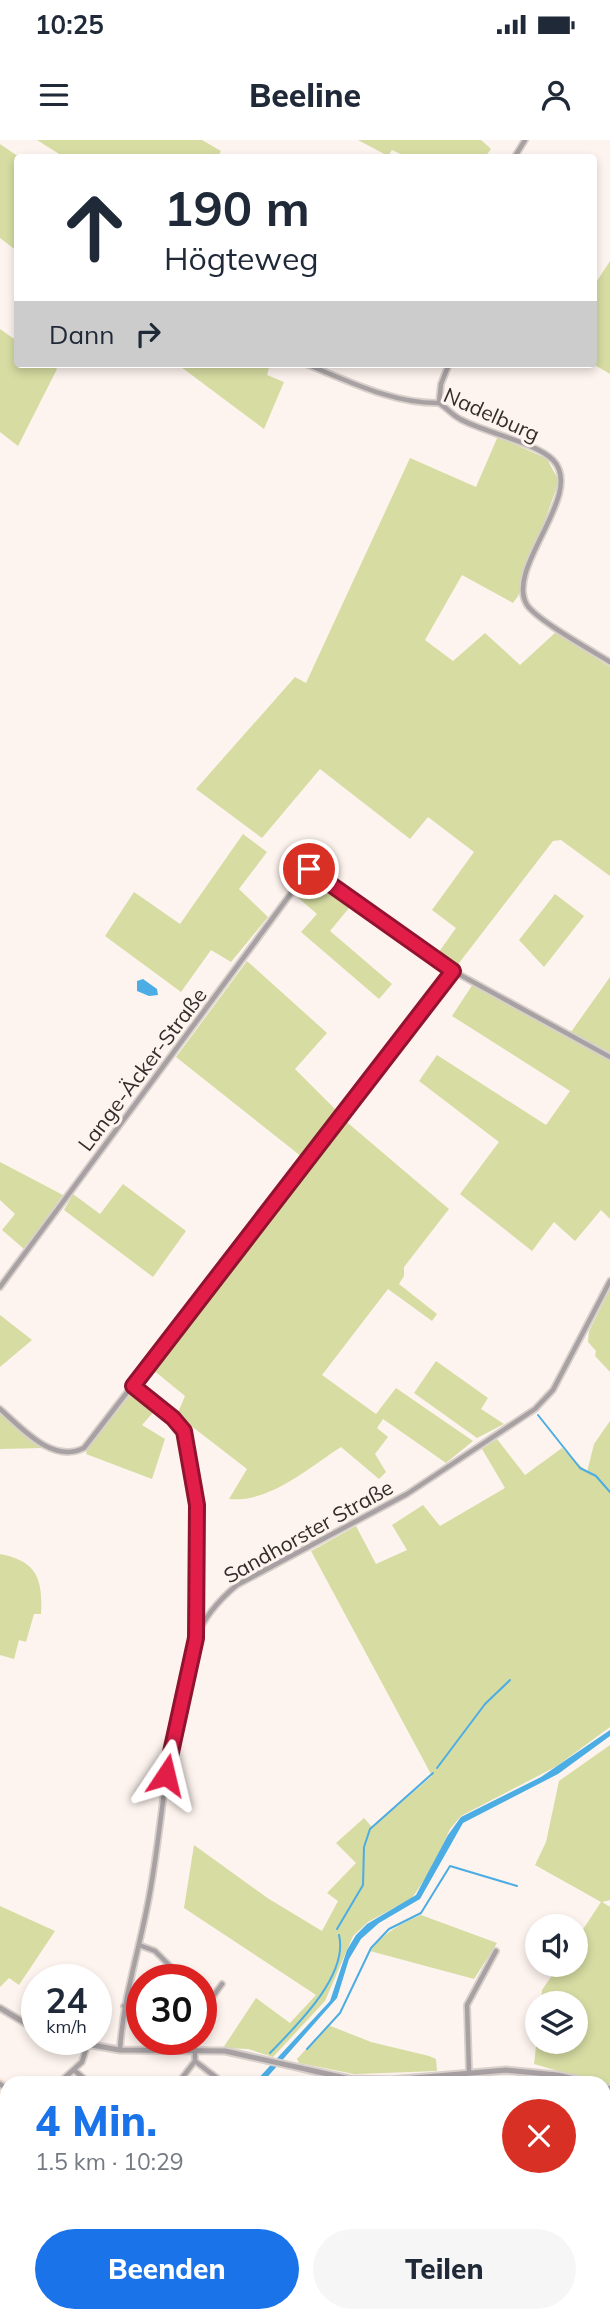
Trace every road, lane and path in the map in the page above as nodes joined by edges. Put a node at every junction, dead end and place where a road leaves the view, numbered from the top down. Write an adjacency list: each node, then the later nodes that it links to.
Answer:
1 (316, 368): 3 (street, Nadelburg)
2 (447, 368): 3 (street)
3 (439, 403): 4 (street, Nadelburg)
4 (610, 662)
5 (453, 971): 6 (street); 8 (street, Lange-Äcker-Straße); 9 (street)
6 (610, 1057)
7 (610, 1281): 11 (street, Sandhorster Straße)
8 (0, 1287)
9 (133, 1386): 10 (street); 11 (street)
10 (0, 1409)
11 (196, 1638): 12 (street, Sandhorster Straße)
12 (139, 1945): 14 (street); 17 (street, Sandhorster Straße)
13 (496, 1951): 28 (street)
14 (168, 1964)
15 (222, 1984): 16 (street)
16 (217, 1991)
17 (124, 2006): 21 (street, Sandhorster Straße)
18 (0, 2008): 19 (street)
19 (21, 2020)
20 (112, 2049): 21 (street)
21 (120, 2050): 22 (street)
22 (126, 2050)
23 (217, 2052): 33 (street)
24 (84, 2055): 27 (street)
25 (195, 2055): 26 (street)
26 (195, 2061): 31 (street); 32 (street)
27 (74, 2070): 29 (street); 30 (street)
28 (469, 2071): 34 (street); 35 (street)
29 (67, 2076)
30 (81, 2076)
31 (184, 2076)
32 (214, 2076)
33 (336, 2076)
34 (438, 2076)
35 (558, 2076)

